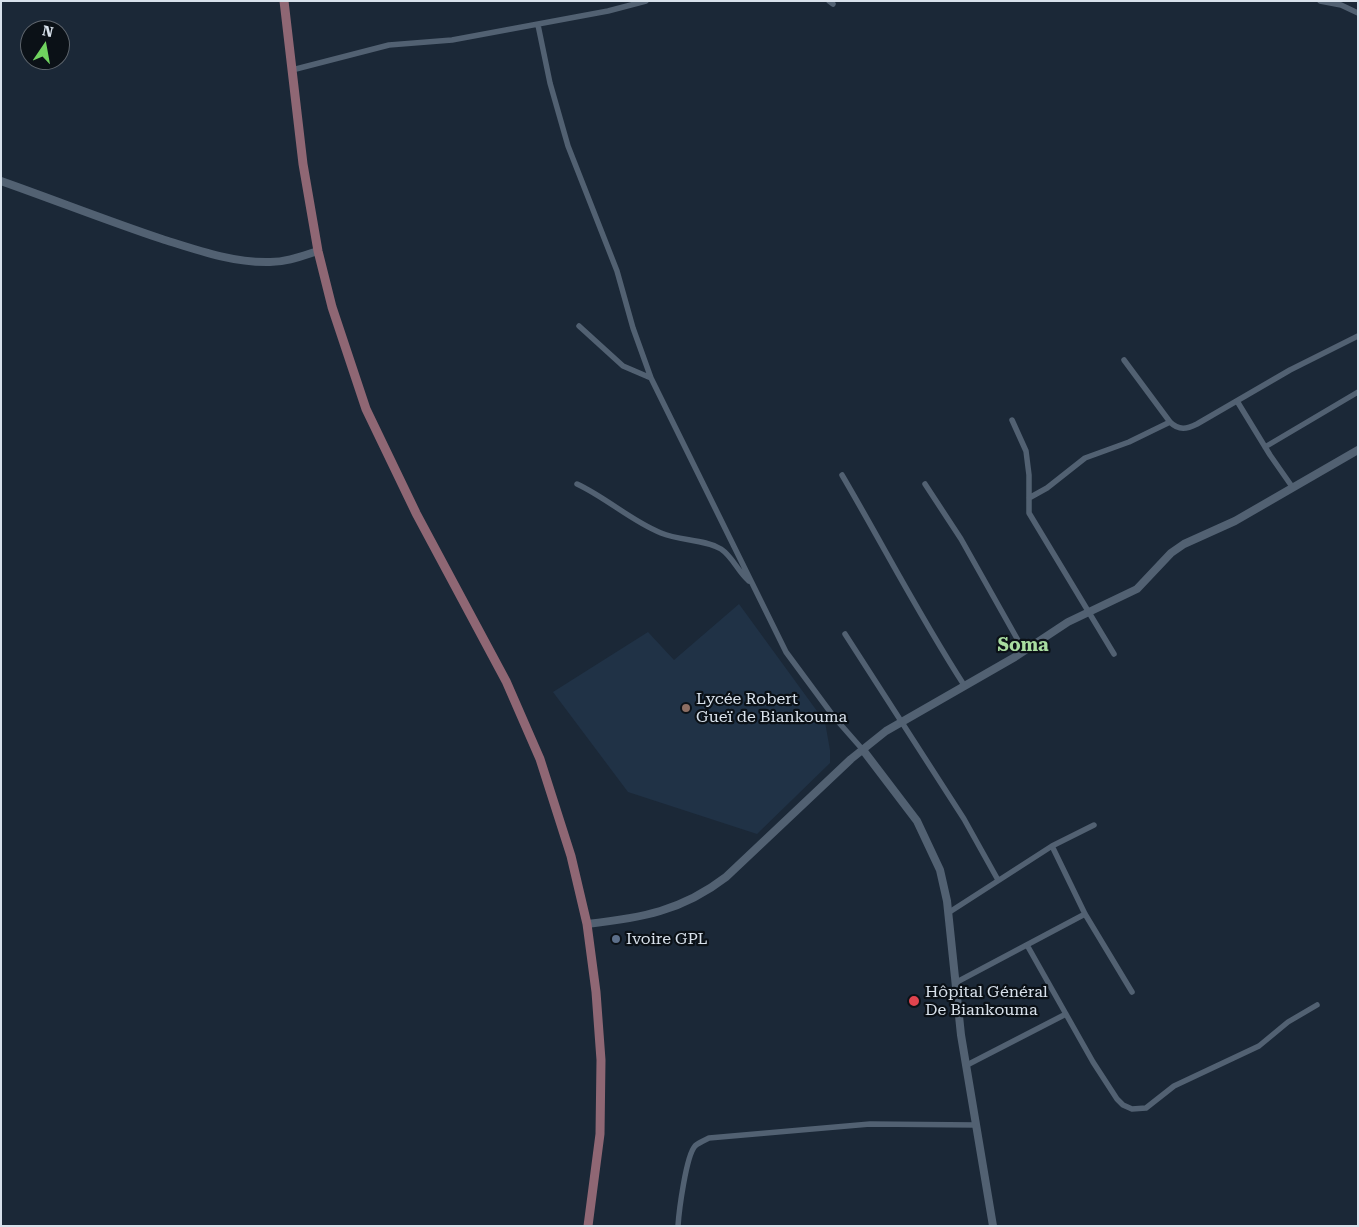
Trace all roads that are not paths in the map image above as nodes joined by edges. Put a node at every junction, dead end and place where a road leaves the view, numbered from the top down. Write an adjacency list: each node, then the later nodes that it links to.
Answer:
1 (284, 1): 6 (main road)
2 (646, 1): 5 (street)
3 (1320, 1): 4 (street)
4 (1358, 13)
5 (538, 25): 6 (street); 12 (street)
6 (292, 70): 8 (main road)
7 (1, 181): 8 (street)
8 (318, 251): 37 (main road)
9 (579, 326): 12 (street)
10 (1358, 336): 14 (street)
11 (1124, 360): 16 (street)
12 (651, 378): 24 (street)
13 (1358, 392): 17 (street)
14 (1237, 401): 16 (street); 17 (street)
15 (1012, 420): 23 (street)
16 (1170, 422): 23 (street)
17 (1265, 448): 22 (street)
18 (1358, 450): 22 (street)
19 (842, 475): 29 (street)
20 (578, 484): 24 (street)
21 (925, 484): 27 (street)
22 (1293, 488): 25 (street)
23 (1029, 498): 25 (street)
24 (751, 582): 31 (street)
25 (1089, 610): 27 (street); 28 (street)
26 (845, 634): 30 (street)
27 (1024, 651): 29 (street)
28 (1114, 654)
29 (964, 685): 30 (street)
30 (900, 722): 31 (street); 34 (street)
31 (863, 750): 35 (street); 37 (street)
32 (1094, 825): 33 (street)
33 (1052, 846): 34 (street); 36 (street)
34 (998, 880): 35 (street)
35 (948, 913): 39 (street)
36 (1085, 914): 38 (street); 40 (street)
37 (587, 924): 45 (main road)
38 (1027, 945): 39 (street); 42 (street)
39 (955, 984): 43 (street)
40 (1132, 992)
41 (1317, 1005): 42 (street)
42 (1066, 1014): 43 (street)
43 (967, 1065): 44 (street)
44 (976, 1125): 46 (street); 47 (street)
45 (588, 1226)
46 (678, 1226)
47 (994, 1226)

